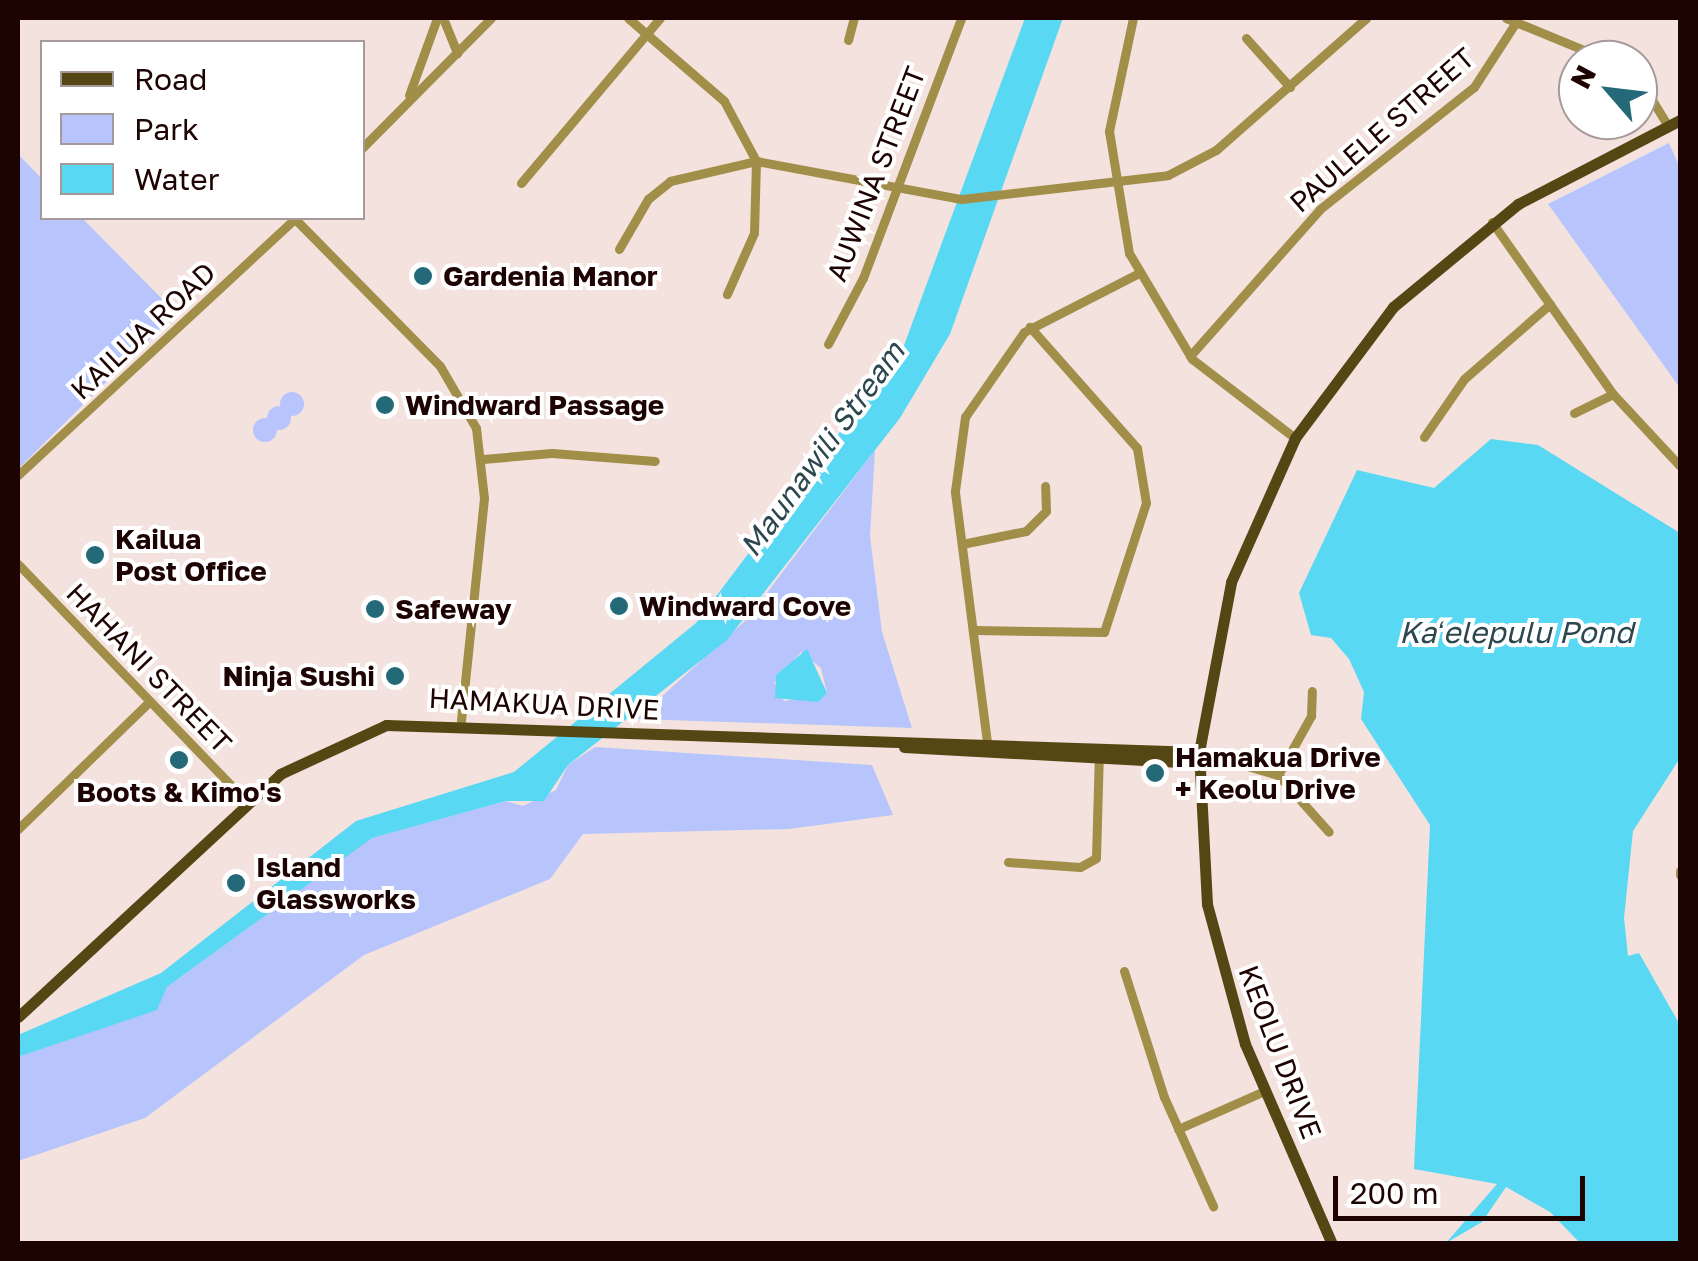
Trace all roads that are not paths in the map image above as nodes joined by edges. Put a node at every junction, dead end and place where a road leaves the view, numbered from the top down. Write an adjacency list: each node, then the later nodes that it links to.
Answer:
1 (440, 18): 15 (street); 17 (street)
2 (491, 18): 15 (street)
3 (628, 18): 11 (street)
4 (660, 18): 11 (street)
5 (854, 18): 13 (street)
6 (962, 18): 25 (street, AUWINA STREET)
7 (1134, 18): 24 (street)
8 (1366, 18): 16 (street)
9 (1506, 18): 10 (street)
10 (1516, 22): 14 (street); 35 (street, PAULELE STREET)
11 (647, 33): 22 (street); 23 (street)
12 (1246, 38): 16 (street)
13 (848, 40)
14 (1560, 40)
15 (458, 53): 17 (street)
16 (1290, 87): 24 (street)
17 (402, 106): 21 (street)
18 (1658, 110): 20 (street)
19 (1680, 120): 20 (main road, KEOLU DRIVE)
20 (1668, 126): 28 (main road, KEOLU DRIVE)
21 (365, 145)
22 (756, 161): 25 (street); 29 (street); 31 (street)
23 (521, 183)
24 (1112, 184): 25 (street); 30 (street)
25 (894, 189): 34 (street, AUWINA STREET)
26 (293, 220): 43 (street, KAILUA ROAD)
27 (297, 220): 40 (street)
28 (1492, 222): 32 (street); 39 (main road, KEOLU DRIVE)
29 (619, 249)
30 (1137, 274): 33 (street); 35 (street)
31 (727, 294)
32 (1550, 304): 36 (street); 38 (street)
33 (1030, 326): 45 (street); 47 (street)
34 (828, 344)
35 (1190, 356): 39 (street)
36 (1613, 394): 37 (street); 42 (street)
37 (1574, 413)
38 (1424, 437)
39 (1295, 438): 53 (main road, KEOLU DRIVE)
40 (483, 458): 41 (street); 50 (street)
41 (655, 461)
42 (1680, 466)
43 (18, 475)
44 (1045, 486): 45 (street)
45 (962, 544): 47 (street)
46 (18, 564): 49 (street, HAHANI STREET)
47 (974, 630): 51 (street)
48 (1312, 692): 54 (street)
49 (149, 702): 55 (street, HAHANI STREET); 56 (street)
50 (460, 722): 51 (main road, HAMAKUA DRIVE); 55 (main road, HAMAKUA DRIVE)
51 (988, 747): 52 (main road, HAMAKUA DRIVE)
52 (1099, 752): 53 (main road, HAMAKUA DRIVE); 58 (street)
53 (1199, 758): 54 (street, HAMAKUA DRIVE); 61 (main road, KEOLU DRIVE)
54 (1278, 774): 57 (street)
55 (248, 804): 60 (main road, HAMAKUA DRIVE)
56 (18, 829)
57 (1329, 832)
58 (1008, 862)
59 (1124, 970): 62 (street)
60 (18, 1017)
61 (1264, 1091): 62 (street); 64 (main road, KEOLU DRIVE)
62 (1178, 1129): 63 (street)
63 (1213, 1206)
64 (1332, 1244)

